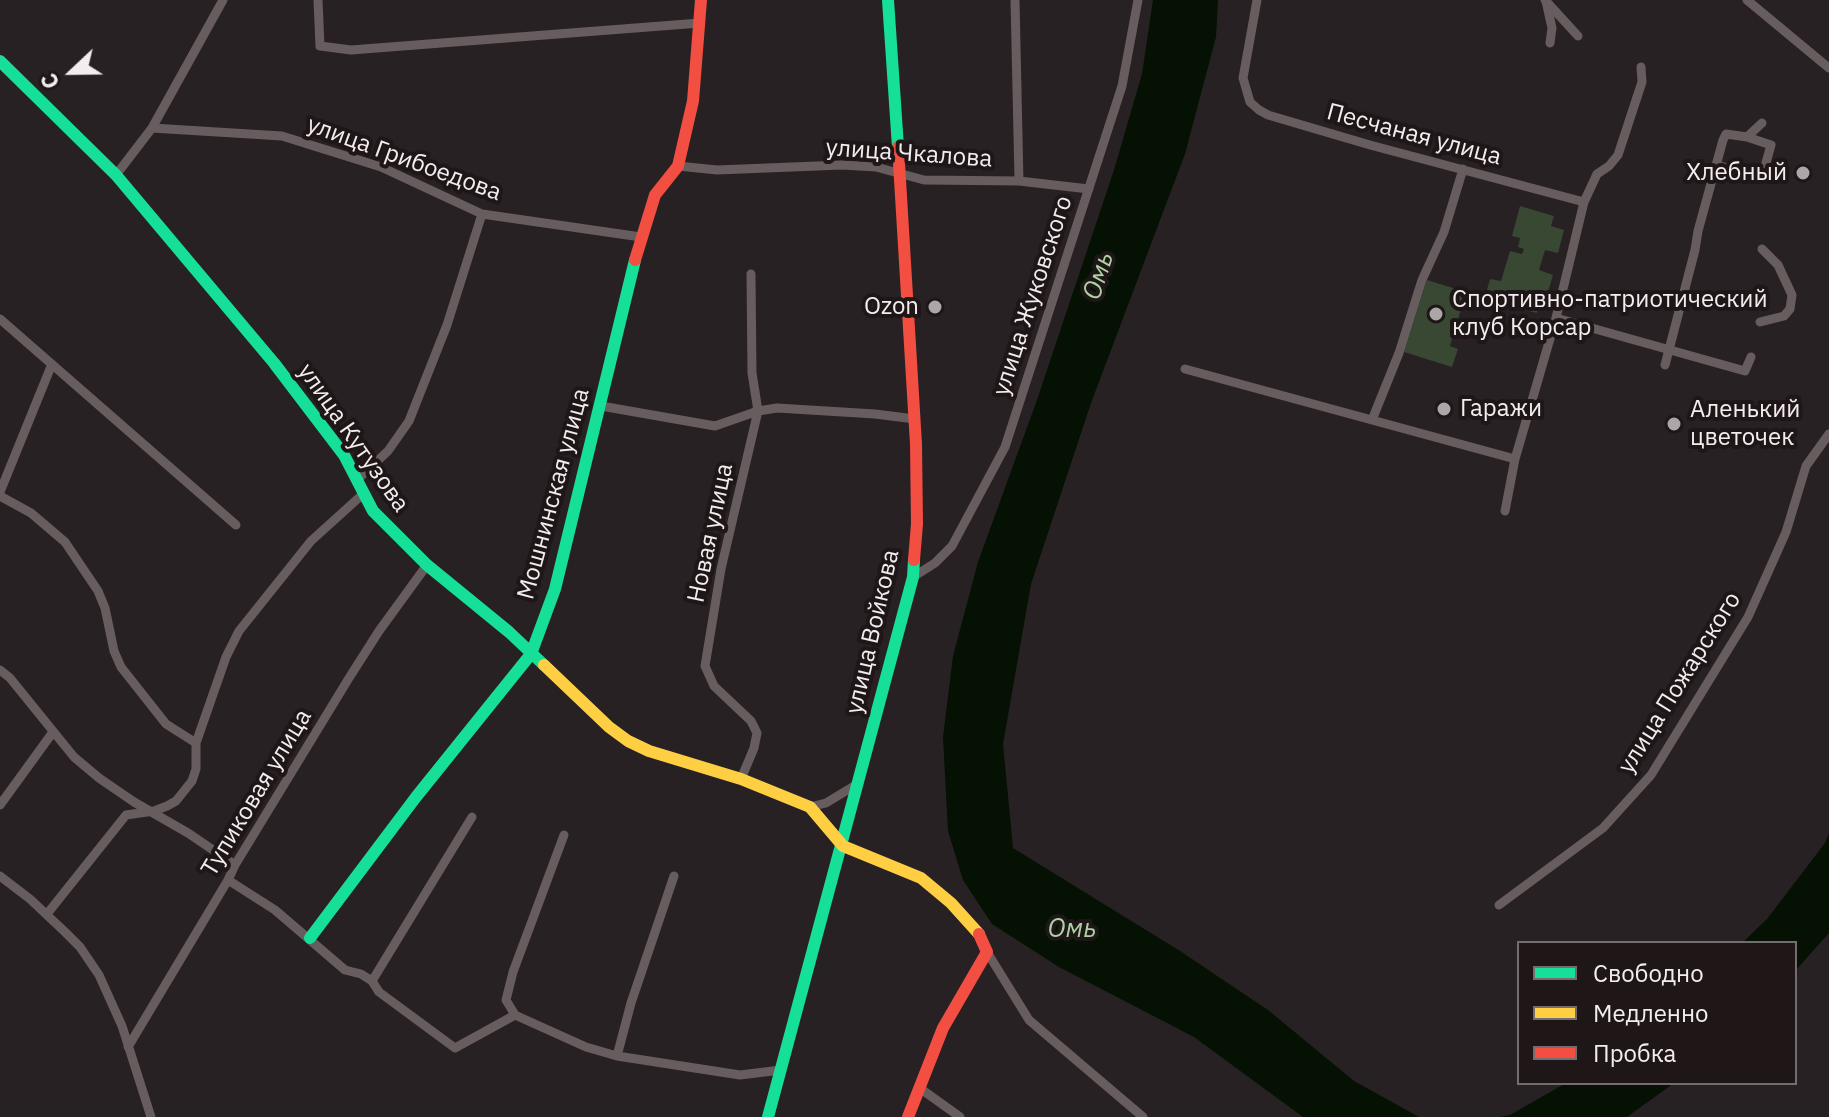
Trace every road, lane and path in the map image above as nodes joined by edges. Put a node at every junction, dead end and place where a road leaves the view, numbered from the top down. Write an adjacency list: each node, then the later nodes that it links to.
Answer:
1 (223, 0): 17 (street)
2 (318, 0): 10 (street)
3 (701, 0): 10 (street, Мошнинская улица)
4 (888, 0): 23 (street, улица Войкова)
5 (1015, 0): 24 (street)
6 (1138, 0): 25 (street, улица Жуковского)
7 (1257, 0): 21 (street, Песчаная улица)
8 (1546, 0): 11 (street); 12 (street)
9 (1747, 0): 15 (street)
10 (700, 23): 20 (street, Мошнинская улица)
11 (1578, 36)
12 (1550, 43)
13 (0, 61): 22 (street, улица Кутузова)
14 (1641, 67): 26 (street)
15 (1829, 68)
16 (1762, 123): 18 (street)
17 (152, 128): 22 (street); 27 (street, улица Грибоедова)
18 (1747, 137): 19 (street); 19 (street)
19 (1716, 165): 34 (street)
20 (678, 166): 23 (street, улица Чкалова); 28 (street, Мошнинская улица)
21 (1463, 169): 26 (street, Песчаная улица); 42 (street)
22 (116, 175): 45 (street, улица Кутузова)
23 (901, 175): 24 (street, улица Чкалова); 41 (street, улица Войкова)
24 (1019, 181): 25 (street, улица Чкалова)
25 (1089, 189): 51 (street, улица Жуковского)
26 (1584, 202): 31 (street)
27 (482, 214): 28 (street, улица Грибоедова); 45 (street)
28 (641, 237): 39 (street, Мошнинская улица)
29 (1762, 249): 33 (street)
30 (751, 274): 40 (street, Новая улица)
31 (1556, 318): 34 (street); 44 (street)
32 (0, 319): 36 (street)
33 (1760, 322)
34 (1669, 349): 35 (street); 37 (street)
35 (1751, 357)
36 (52, 364): 46 (street); 49 (street)
37 (1665, 365)
38 (1185, 369): 42 (street)
39 (601, 406): 40 (street); 52 (street, Мошнинская улица)
40 (758, 411): 41 (street); 56 (street, Новая улица)
41 (915, 419): 51 (street, улица Войкова)
42 (1372, 420): 44 (street)
43 (1829, 434): 68 (street, улица Пожарского)
44 (1515, 459): 48 (street)
45 (358, 479): 47 (street, улица Кутузова)
46 (0, 494): 55 (street)
47 (363, 494): 50 (street, улица Кутузова); 55 (street)
48 (1505, 511)
49 (236, 525)
50 (427, 565): 52 (street, улица Кутузова); 64 (street, Тупиковая улица)
51 (913, 577): 57 (street, улица Войкова)
52 (531, 654): 56 (street, улица Кутузова); 70 (street, Мошнинская улица)
53 (0, 670): 54 (street)
54 (53, 732): 58 (street); 60 (street)
55 (196, 743): 60 (street)
56 (741, 779): 59 (street, улица Кутузова)
57 (859, 783): 59 (street); 63 (street, улица Войкова)
58 (0, 805)
59 (810, 807): 63 (street, улица Кутузова)
60 (154, 811): 64 (street); 69 (street)
61 (472, 817): 72 (street)
62 (564, 835): 73 (street)
63 (843, 846): 71 (street); 76 (street, улица Войкова)
64 (235, 865): 67 (street, Тупиковая улица)
65 (0, 876): 69 (street)
66 (674, 876): 75 (street)
67 (228, 880): 70 (street); 74 (street, Тупиковая улица)
68 (1499, 905)
69 (47, 914): 74 (street)
70 (310, 938): 72 (street)
71 (987, 952): 77 (street); 82 (street)
72 (372, 981): 73 (street)
73 (515, 1015): 75 (street)
74 (128, 1047): 78 (street)
75 (617, 1056): 76 (street)
76 (781, 1070): 79 (street, улица Войкова)
77 (921, 1089): 80 (street); 81 (street)
78 (151, 1117)
79 (768, 1117)
80 (908, 1117)
81 (960, 1117)
82 (1143, 1117)

